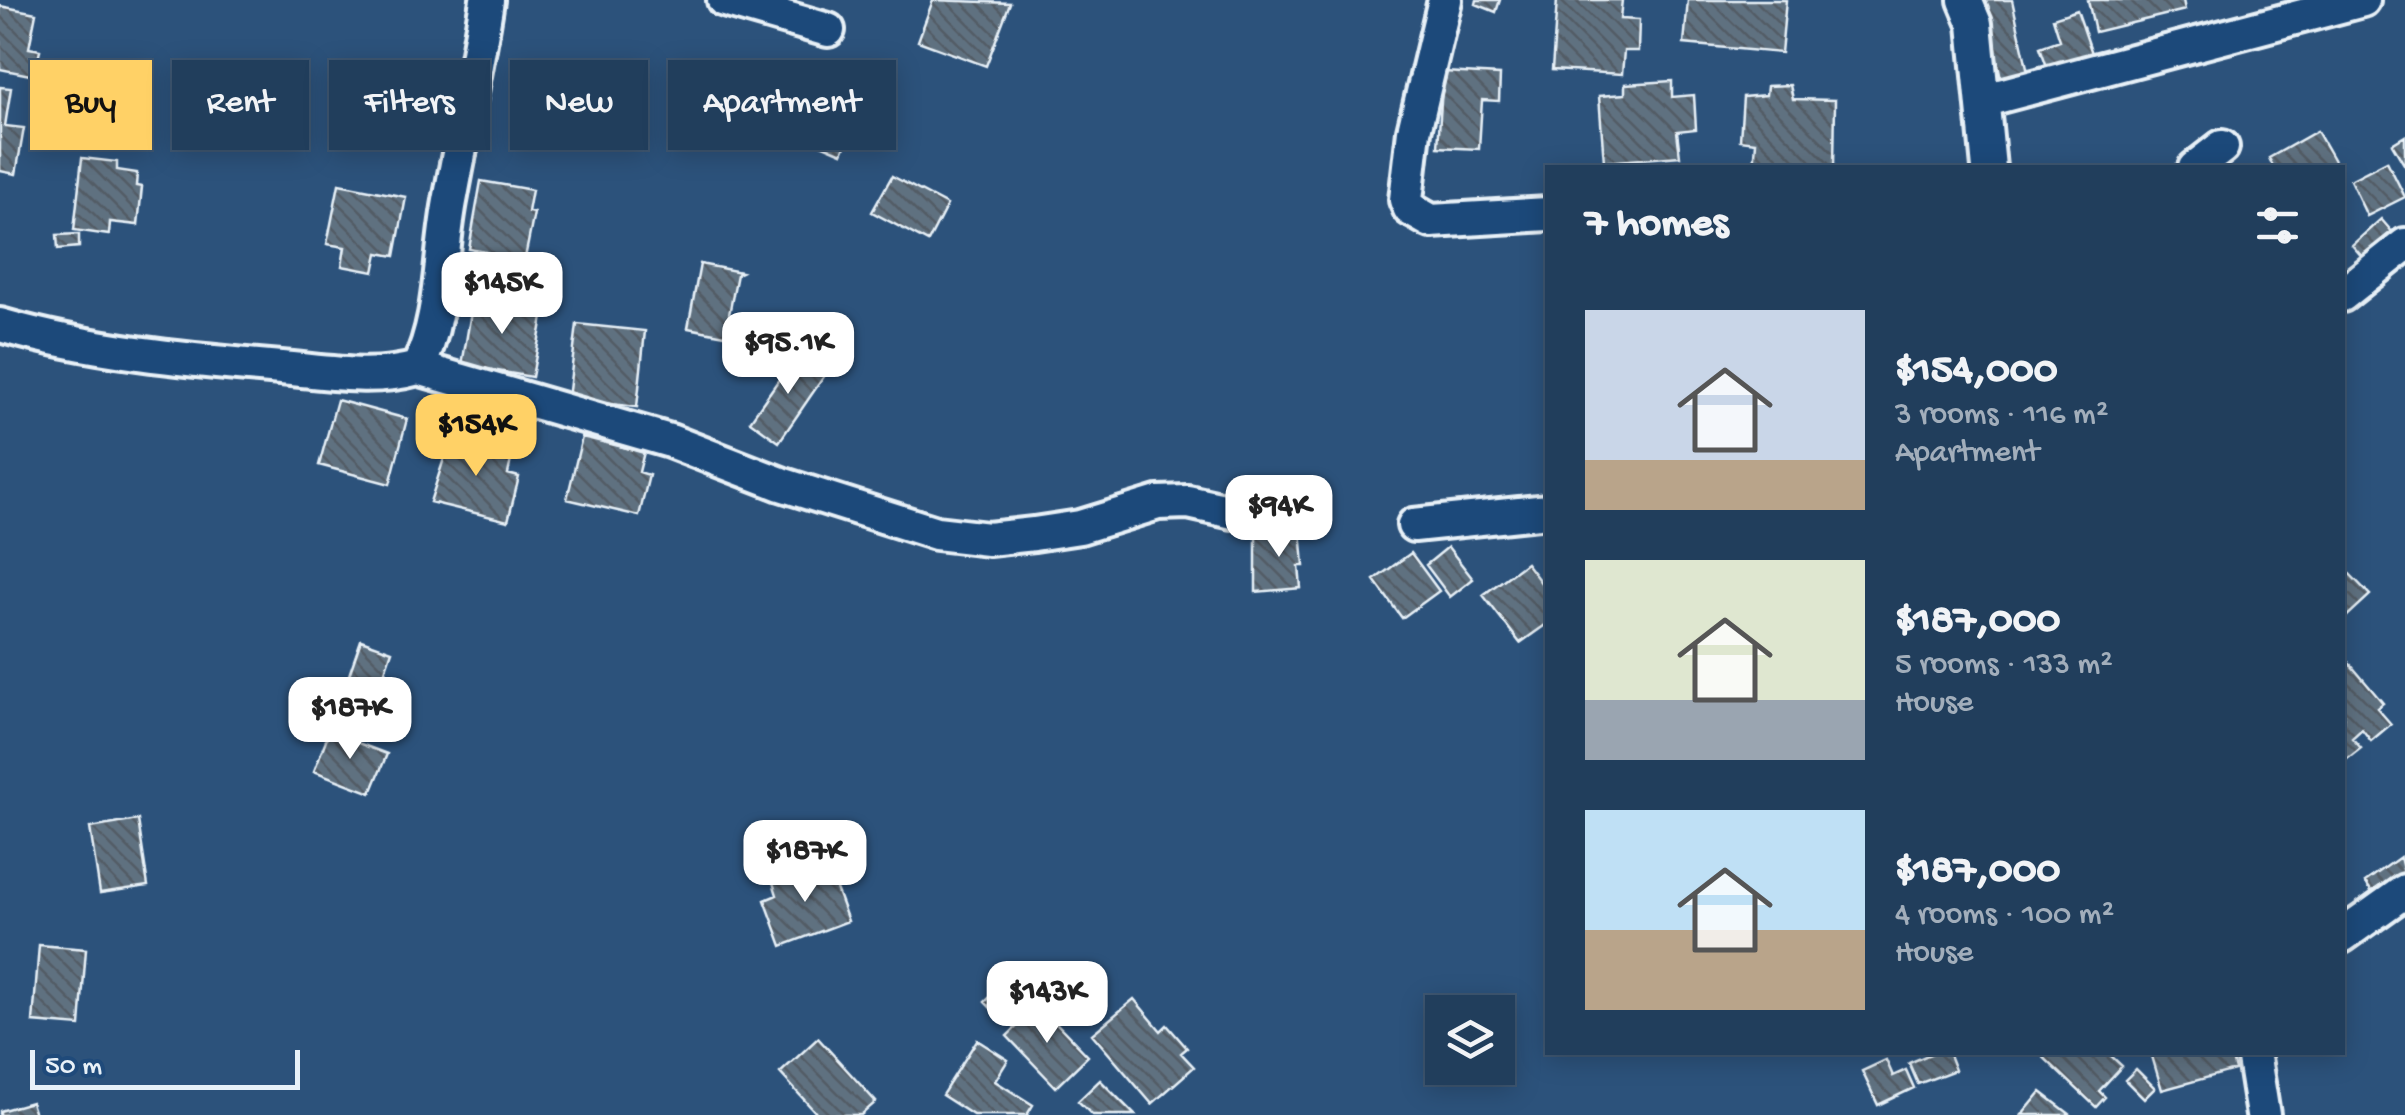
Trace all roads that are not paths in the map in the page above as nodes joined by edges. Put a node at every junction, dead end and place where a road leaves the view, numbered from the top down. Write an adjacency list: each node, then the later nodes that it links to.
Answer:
1 (486, 0): 15 (street)
2 (724, 0): 6 (street)
3 (1446, 0): 11 (street)
4 (1965, 0): 7 (street)
5 (2362, 0): 7 (street)
6 (828, 30)
7 (1985, 100): 9 (street)
8 (2222, 147): 10 (street)
9 (1989, 165)
10 (2200, 165)
11 (1545, 214)
12 (2405, 245): 13 (street)
13 (2345, 293)
14 (0, 324): 15 (street)
15 (418, 368): 17 (street)
16 (1545, 511): 18 (street)
17 (1233, 512)
18 (1414, 525)
19 (2405, 890): 20 (street)
20 (2345, 934)
21 (2253, 1055): 22 (street)
22 (2263, 1115)

